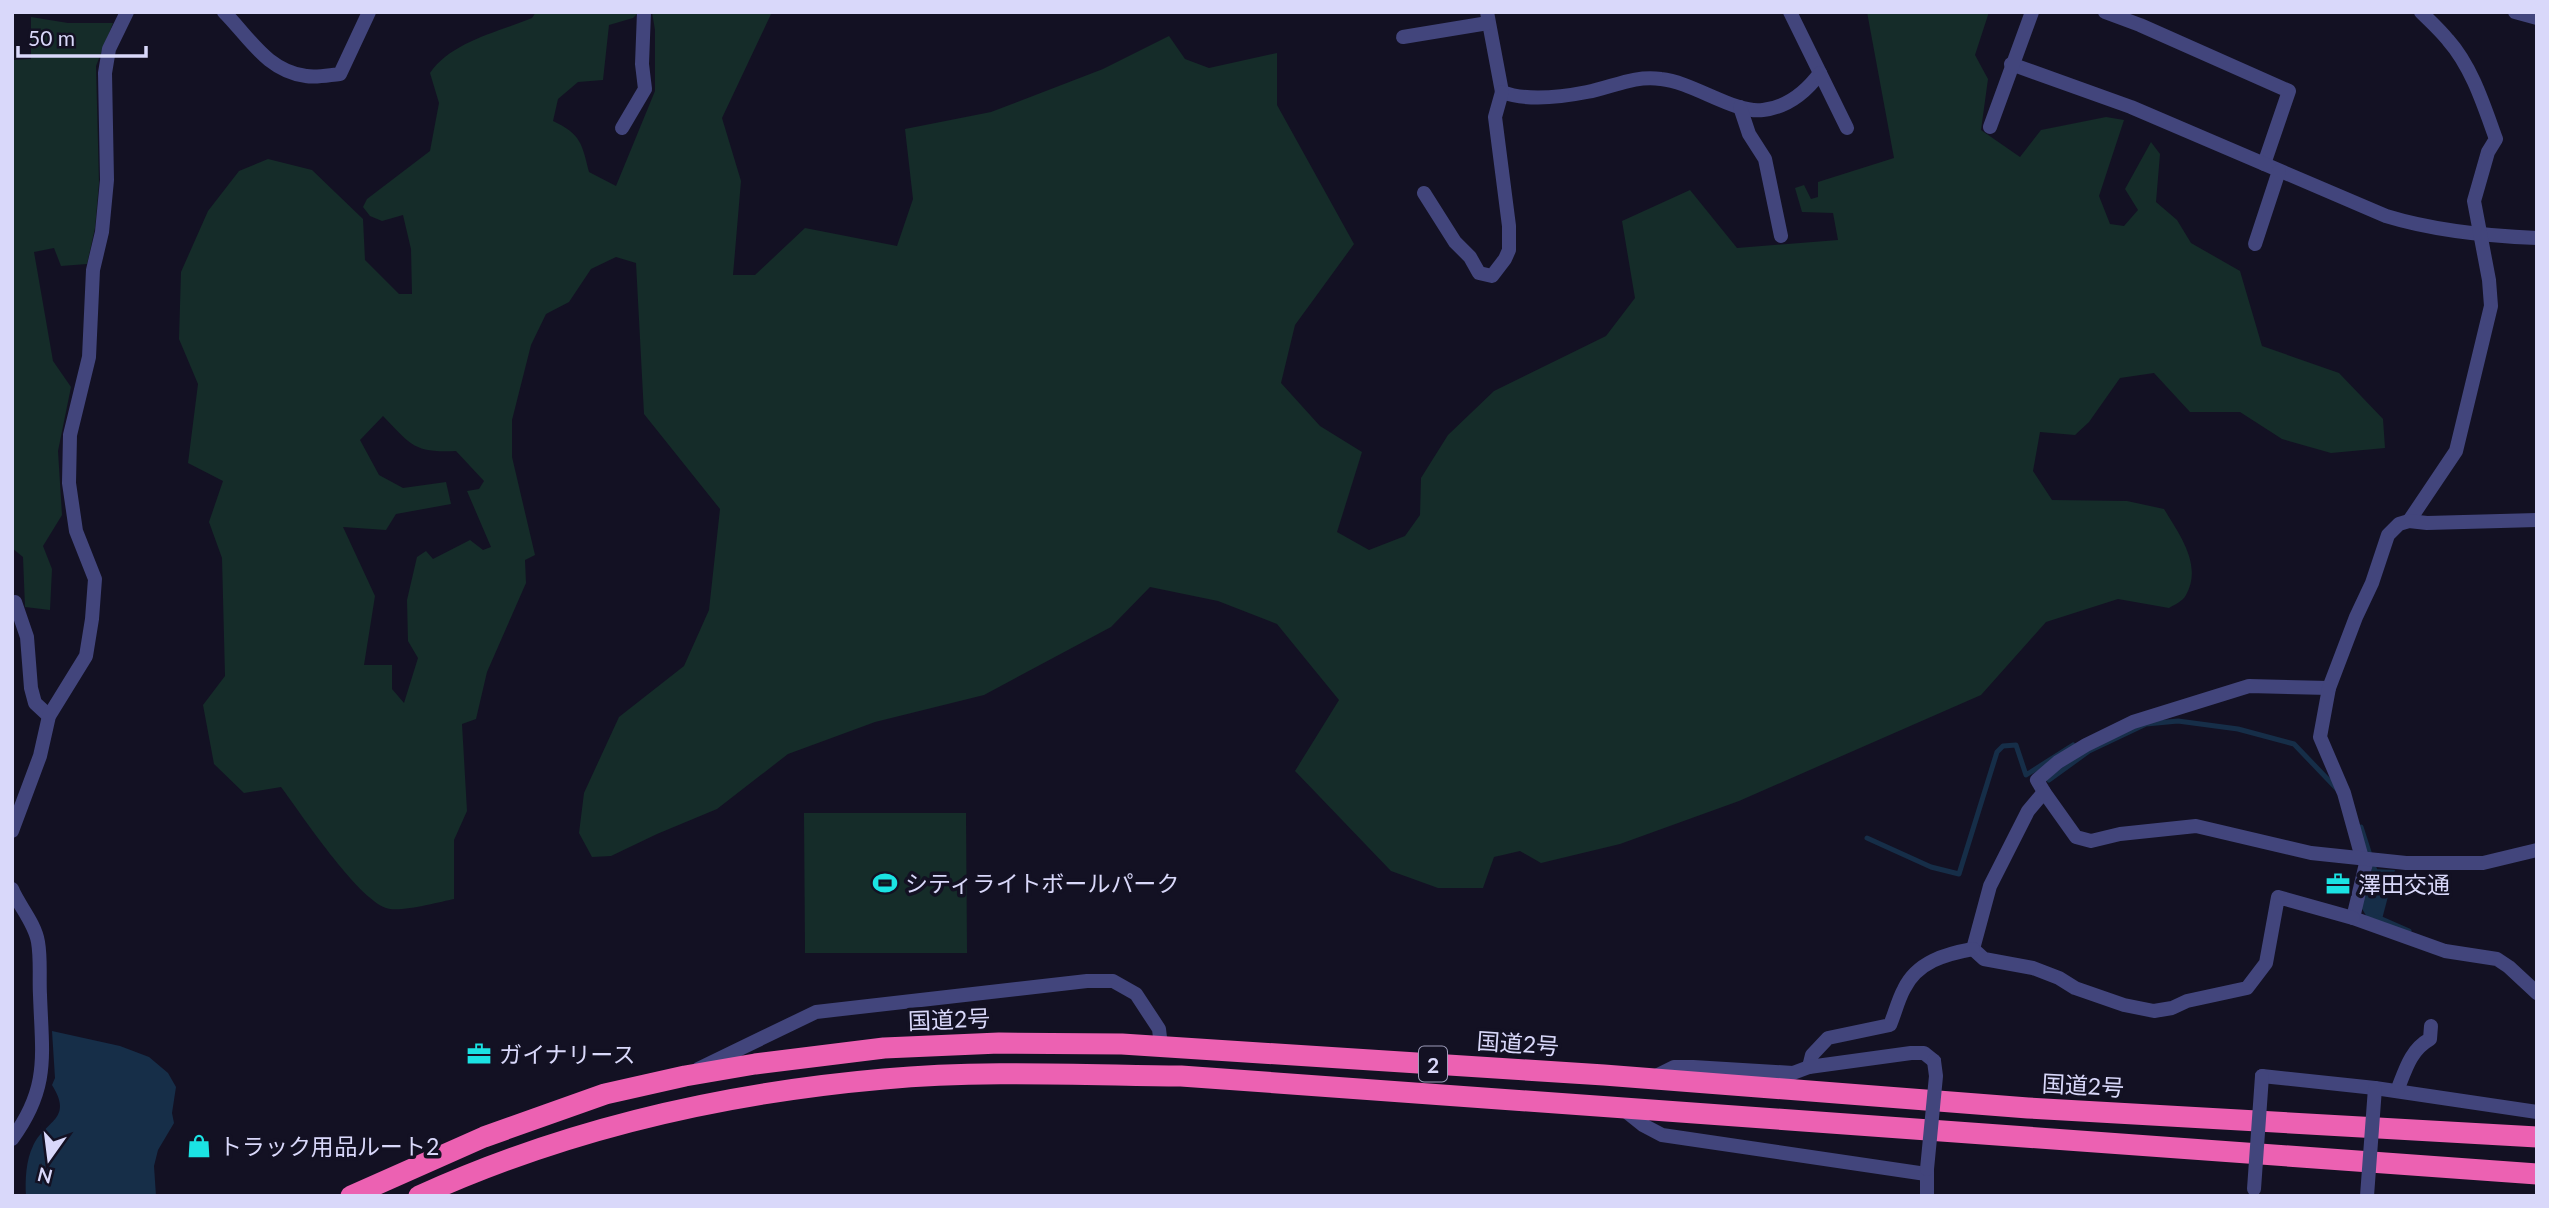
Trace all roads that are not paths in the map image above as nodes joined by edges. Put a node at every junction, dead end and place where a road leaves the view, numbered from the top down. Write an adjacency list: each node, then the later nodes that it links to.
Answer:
1 (127, 12): 31 (street)
2 (224, 12): 3 (street)
3 (369, 12)
4 (644, 12): 18 (street)
5 (1790, 12): 14 (street)
6 (2032, 12): 13 (street)
7 (2105, 12): 20 (street)
8 (2421, 12): 24 (street)
9 (2515, 12): 11 (street)
10 (1487, 17): 12 (street); 15 (street)
11 (2537, 18)
12 (1404, 37)
13 (2011, 64): 17 (street); 20 (street)
14 (1821, 73): 16 (street); 19 (street)
15 (1502, 92): 16 (street); 22 (street)
16 (1740, 107): 23 (street)
17 (1990, 127)
18 (622, 128)
19 (1847, 128)
20 (2264, 164): 21 (street)
21 (2279, 171): 24 (street); 26 (street)
22 (1424, 193)
23 (1781, 236)
24 (2480, 236): 25 (street); 28 (street)
25 (2537, 238)
26 (2255, 244)
27 (2537, 520): 28 (street)
28 (2409, 521): 30 (street)
29 (15, 603): 31 (street)
30 (2329, 688): 32 (street); 35 (street)
31 (48, 716): 33 (street)
32 (2044, 792): 35 (street); 38 (street)
33 (12, 831)
34 (2537, 850): 35 (street)
35 (2368, 859): 37 (street)
36 (12, 889): 50 (street)
37 (2353, 918): 38 (street); 39 (street)
38 (1973, 948): 42 (street)
39 (2537, 993)
40 (2431, 1026): 46 (street)
41 (1161, 1046): 43 (highway, 国道2号 / 2); 43 (street); 44 (highway, 国道2号 / 2)
42 (1809, 1067): 44 (street); 51 (street, bridge)
43 (685, 1076): 54 (highway, 国道2号 / 2)
44 (1651, 1079): 49 (highway, 国道2号 / 2)
45 (2375, 1088): 46 (street); 53 (street, bridge); 57 (street, bridge)
46 (2397, 1091): 48 (street)
47 (1623, 1109): 51 (street); 52 (highway, 2); 55 (highway, 2)
48 (2537, 1112)
49 (2537, 1137)
50 (12, 1139)
51 (1927, 1171): 56 (street)
52 (2537, 1174)
53 (2254, 1193)
54 (351, 1196)
55 (419, 1196)
56 (1927, 1196)
57 (2367, 1196)

